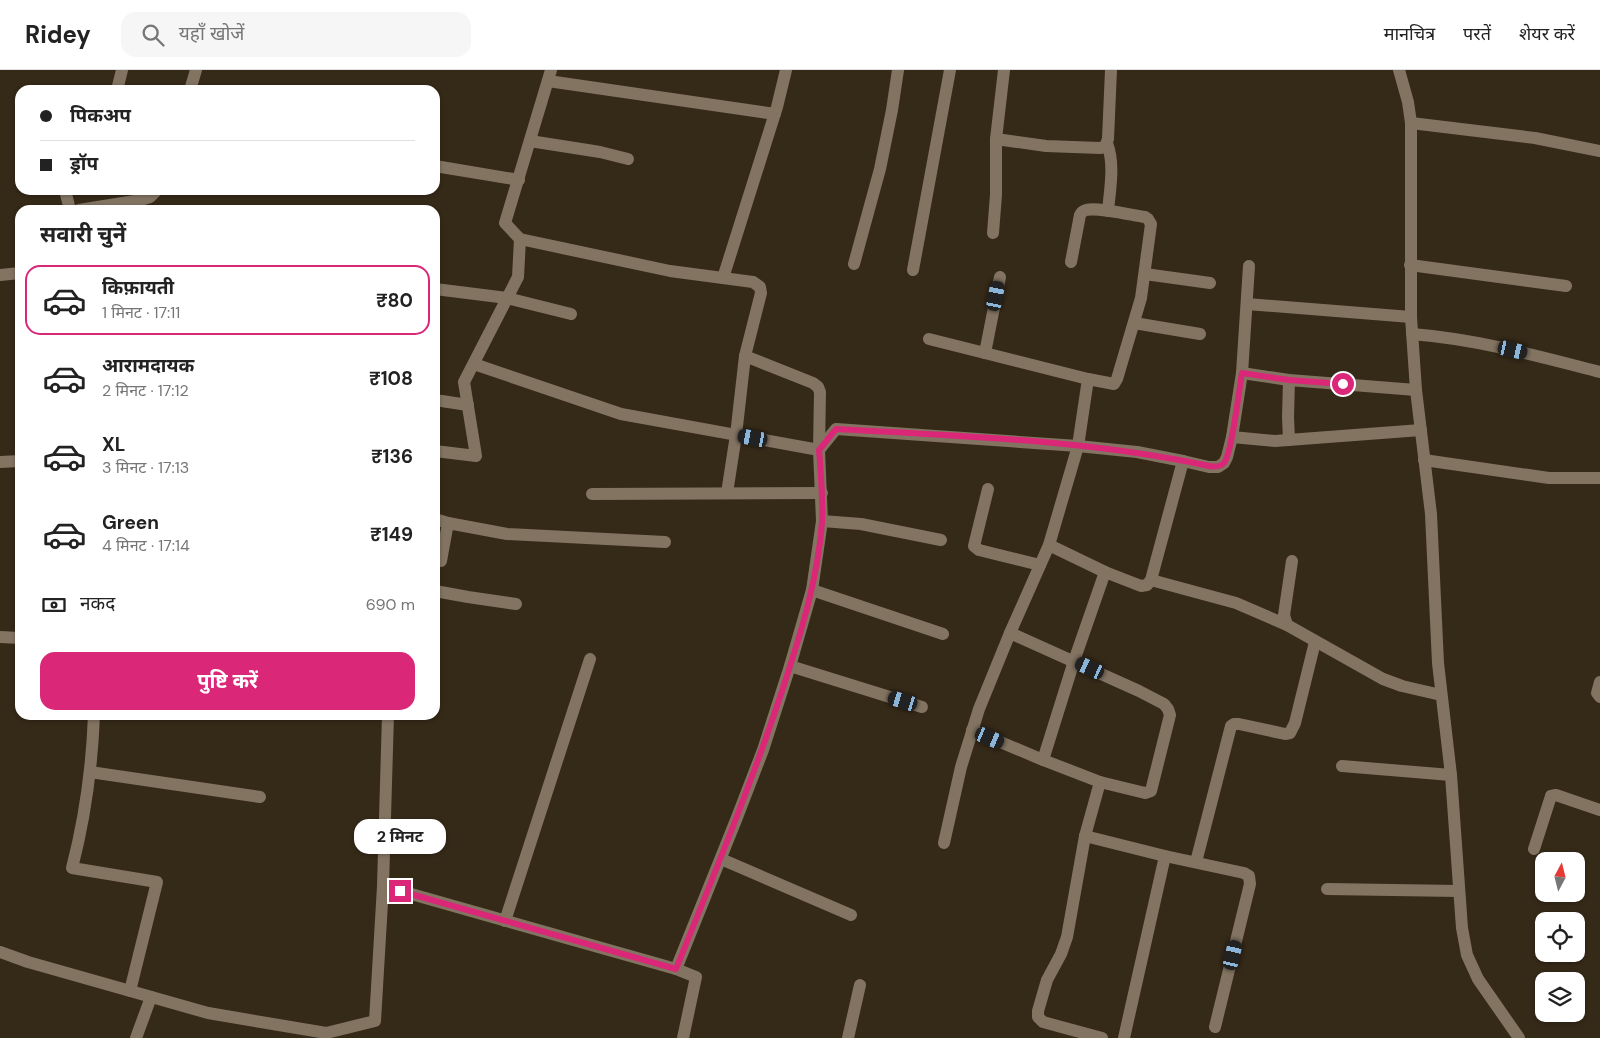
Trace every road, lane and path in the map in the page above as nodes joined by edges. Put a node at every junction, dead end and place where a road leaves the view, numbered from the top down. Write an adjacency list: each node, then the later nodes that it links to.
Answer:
1 (122, 70): 10 (street)
2 (196, 70): 11 (street)
3 (786, 70): 12 (street)
4 (898, 70): 27 (street)
5 (950, 70): 30 (street)
6 (1004, 70): 14 (street)
7 (1111, 70): 16 (street)
8 (1399, 70): 13 (street)
9 (549, 76): 12 (street); 15 (street)
10 (118, 85)
11 (192, 85)
12 (775, 114): 35 (street)
13 (1411, 123): 17 (street); 28 (street)
14 (996, 140): 16 (street); 24 (street)
15 (530, 141): 18 (street); 20 (street)
16 (1108, 143): 23 (street)
17 (1600, 151)
18 (628, 159)
19 (440, 167): 20 (street)
20 (519, 180): 25 (street)
21 (152, 195): 22 (street)
22 (110, 205)
23 (1108, 211): 26 (street); 32 (street)
24 (993, 233)
25 (520, 239): 35 (street); 39 (street)
26 (1071, 262)
27 (854, 264)
28 (1410, 265): 37 (street); 42 (street)
29 (1249, 266): 40 (street)
30 (913, 270)
31 (15, 274): 33 (street)
32 (1144, 274): 36 (street); 43 (street)
33 (0, 275)
34 (1000, 277): 47 (street)
35 (723, 278): 48 (street)
36 (1210, 283)
37 (1566, 286)
38 (440, 290): 39 (street)
39 (507, 298): 41 (street); 49 (street)
40 (1247, 304): 42 (street); 51 (street)
41 (571, 314)
42 (1411, 317): 45 (street)
43 (1134, 323): 44 (street); 52 (street)
44 (1200, 334)
45 (1412, 334): 50 (street); 54 (street)
46 (929, 339): 47 (street)
47 (985, 353): 52 (street)
48 (745, 356): 58 (street); 62 (street)
49 (474, 364): 56 (street); 58 (street)
50 (1600, 372)
51 (1242, 373): 53 (street); 59 (street)
52 (1088, 379): 61 (street)
53 (1289, 380): 54 (street); 60 (street)
54 (1416, 390): 57 (street)
55 (440, 401): 56 (street)
56 (468, 405): 63 (street)
57 (1421, 430): 60 (street); 64 (street)
58 (736, 435): 62 (street); 70 (street)
59 (1232, 438): 60 (street); 66 (street)
60 (1289, 440)
61 (1078, 446): 62 (street); 66 (street); 78 (street)
62 (819, 450): 71 (street)
63 (440, 452)
64 (1424, 460): 68 (street); 97 (street)
65 (15, 461): 67 (street)
66 (1183, 461): 83 (street)
67 (0, 462)
68 (1600, 478)
69 (988, 489): 81 (street)
70 (727, 493): 71 (street); 72 (street)
71 (822, 493): 74 (street)
72 (592, 494)
73 (440, 521): 75 (street)
74 (822, 521): 76 (street); 84 (street)
75 (448, 523): 77 (street); 79 (street)
76 (941, 540)
77 (665, 542)
78 (1048, 545): 81 (street); 82 (street)
79 (440, 561)
80 (1292, 561): 87 (street)
81 (1040, 565): 88 (street)
82 (1105, 572): 83 (street); 94 (street)
83 (1151, 580): 87 (street)
84 (812, 590): 89 (street); 95 (street)
85 (440, 592): 86 (street)
86 (516, 604)
87 (1287, 625): 92 (street)
88 (1010, 633): 94 (street); 102 (street)
89 (943, 634)
90 (0, 637): 91 (street)
91 (15, 638)
92 (1315, 642): 97 (street); 115 (street)
93 (590, 659): 120 (street)
94 (1074, 661): 103 (street); 107 (street)
95 (790, 666): 99 (street); 114 (street)
96 (1600, 682): 98 (street)
97 (1441, 696): 106 (street)
98 (1600, 697)
99 (922, 707)
100 (94, 720): 105 (street)
101 (388, 720): 116 (street)
102 (972, 730): 103 (street); 111 (street)
103 (1043, 760): 107 (street)
104 (1342, 766): 106 (street)
105 (90, 772): 108 (street); 124 (street)
106 (1451, 775): 118 (street)
107 (1100, 782): 110 (street)
108 (260, 797)
109 (1599, 806): 112 (street)
110 (1085, 836): 113 (street); 131 (street)
111 (944, 843)
112 (1534, 849)
113 (1165, 856): 115 (street); 132 (street)
114 (721, 859): 119 (street); 122 (street)
115 (1196, 862): 126 (street)
116 (383, 886): 120 (street); 127 (street)
117 (1326, 889): 118 (street)
118 (1459, 891): 133 (street)
119 (851, 915)
120 (506, 921): 122 (street)
121 (0, 952): 124 (street)
122 (676, 969): 129 (street)
123 (860, 985): 130 (street)
124 (130, 991): 125 (street)
125 (152, 997): 127 (street); 128 (street)
126 (1216, 1027)
127 (331, 1036)
128 (136, 1038)
129 (683, 1038)
130 (848, 1038)
131 (1102, 1038)
132 (1124, 1038)
133 (1519, 1038)

